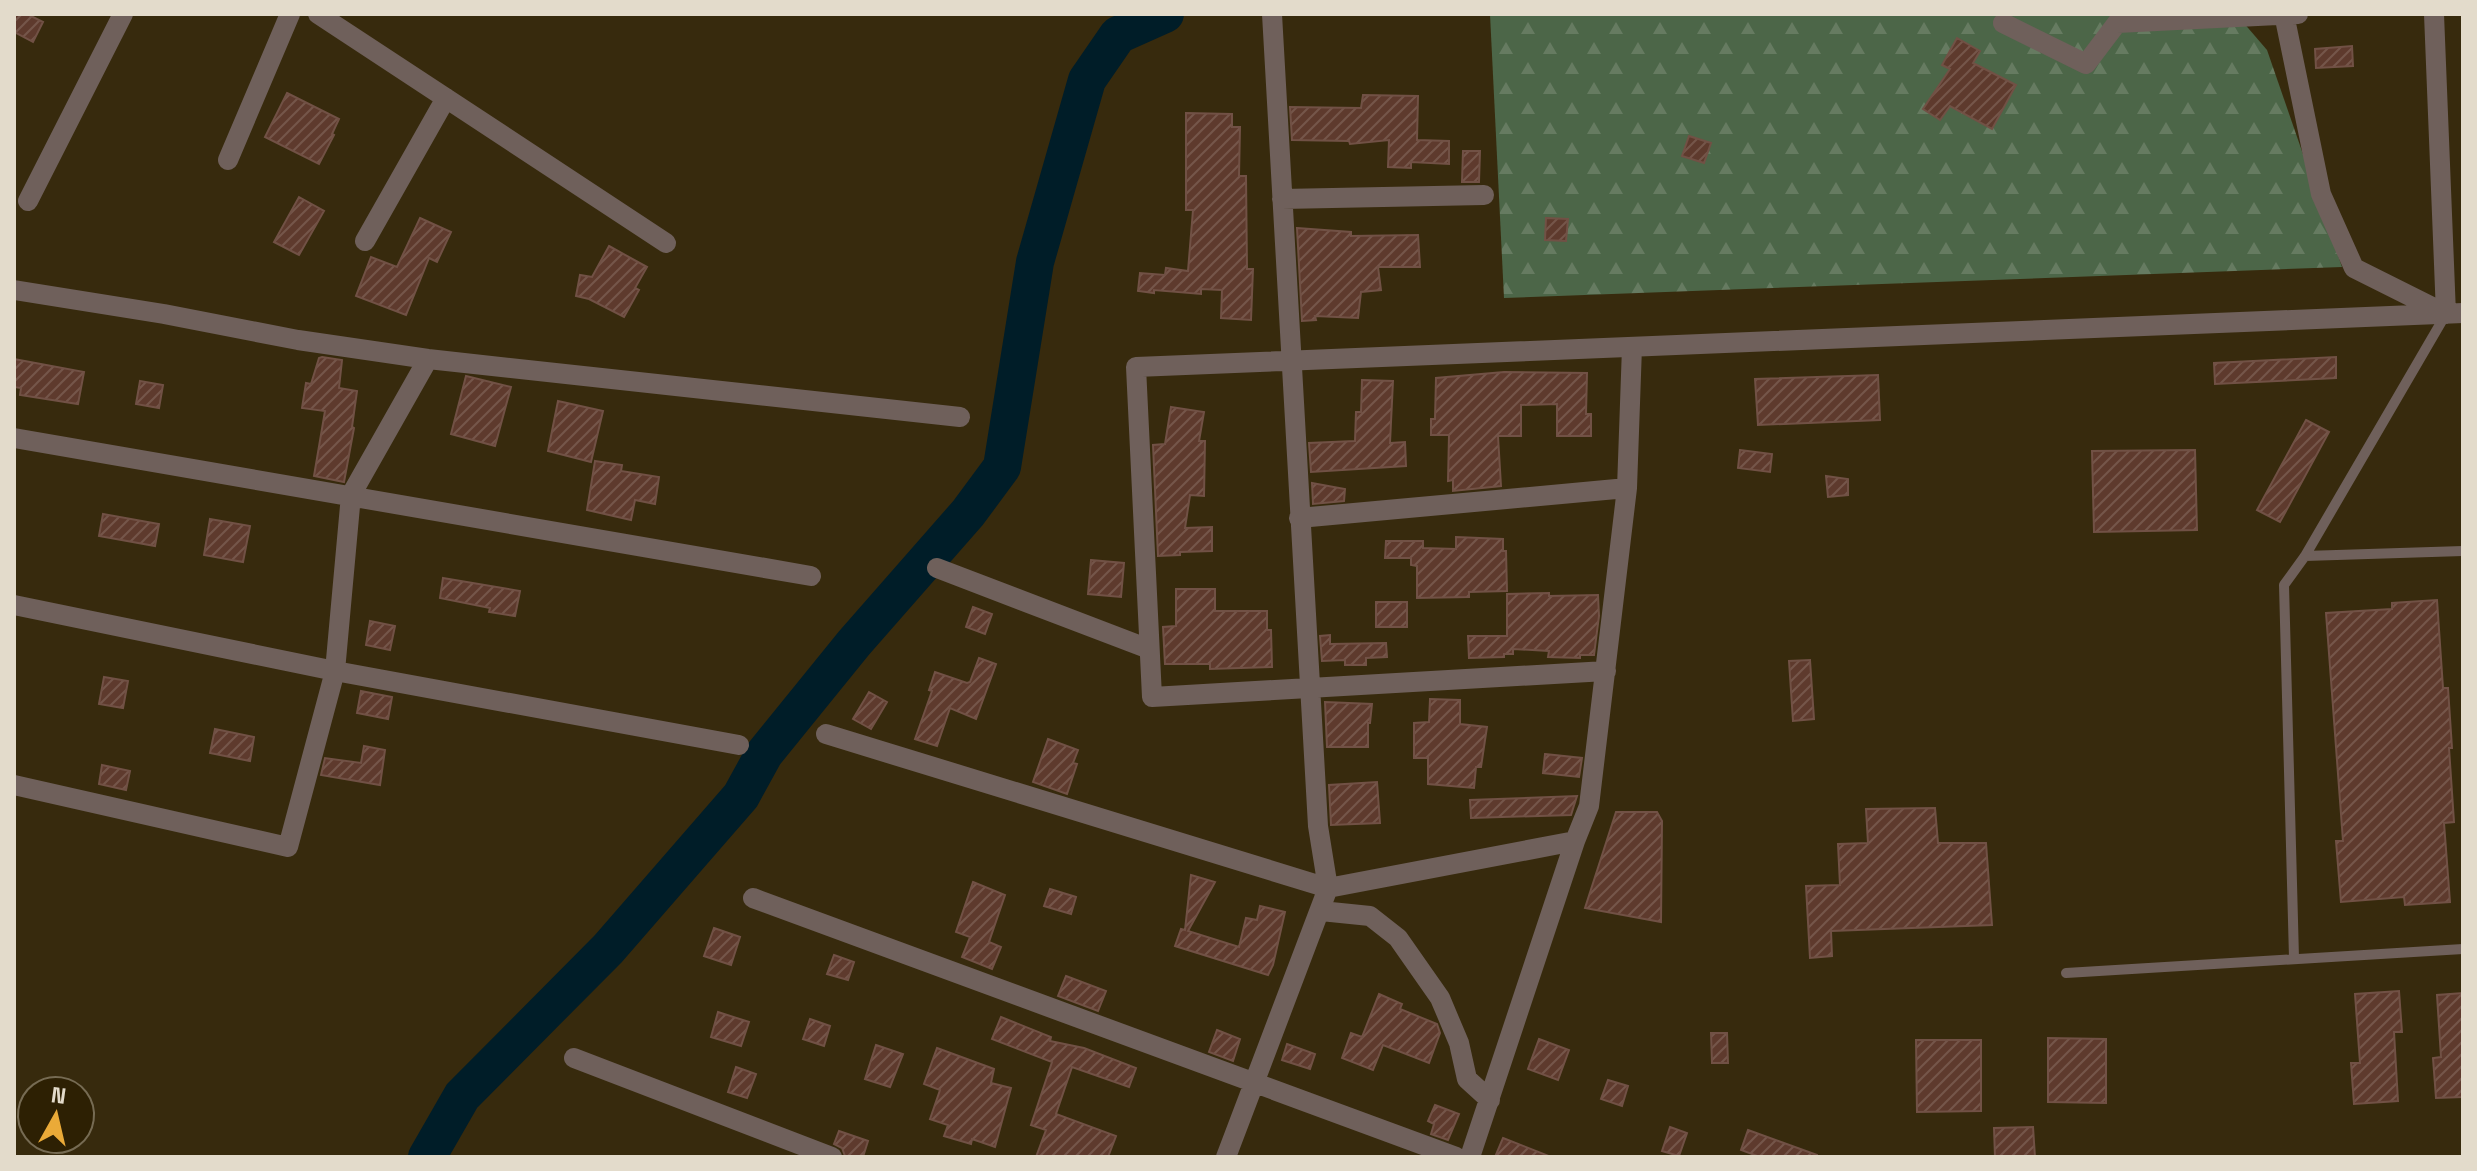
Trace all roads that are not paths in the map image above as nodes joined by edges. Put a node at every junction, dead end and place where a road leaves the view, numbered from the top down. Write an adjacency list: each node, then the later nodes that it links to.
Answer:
1 (123, 14): 12 (street)
2 (290, 14): 9 (street)
3 (318, 14): 8 (street)
4 (1272, 14): 11 (street)
5 (2434, 14): 16 (street)
6 (2289, 15): 7 (street); 16 (street)
7 (2003, 23)
8 (446, 98): 13 (street); 14 (street)
9 (228, 160)
10 (1484, 195): 11 (street)
11 (1282, 199): 19 (street)
12 (28, 201)
13 (365, 241)
14 (666, 243)
15 (14, 290): 18 (street)
16 (2454, 313): 17 (street); 26 (lane)
17 (1632, 347): 19 (street); 22 (street)
18 (428, 359): 20 (street); 23 (street)
19 (1290, 361): 24 (street); 30 (street)
20 (960, 417)
21 (14, 438): 23 (street)
22 (1627, 488): 24 (street); 32 (street)
23 (351, 495): 28 (street); 31 (street)
24 (1299, 518): 33 (street)
25 (2463, 551): 26 (lane)
26 (2305, 556): 42 (lane)
27 (937, 568): 30 (street)
28 (811, 576)
29 (14, 605): 31 (street)
30 (1149, 649): 33 (street)
31 (335, 671): 35 (street); 36 (street)
32 (1606, 671): 33 (street); 37 (street)
33 (1310, 688): 38 (street)
34 (826, 734): 38 (street)
35 (739, 745)
36 (14, 785)
37 (1575, 841): 38 (street); 46 (street)
38 (1328, 888): 40 (street)
39 (753, 898): 45 (street)
40 (1321, 911): 45 (street); 46 (street)
41 (2463, 949): 42 (lane)
42 (2294, 958): 43 (lane)
43 (2066, 973)
44 (574, 1058): 47 (street)
45 (1254, 1082): 48 (street); 49 (street)
46 (1490, 1100): 50 (street)
47 (832, 1157)
48 (1226, 1157)
49 (1456, 1157)
50 (1470, 1157)

